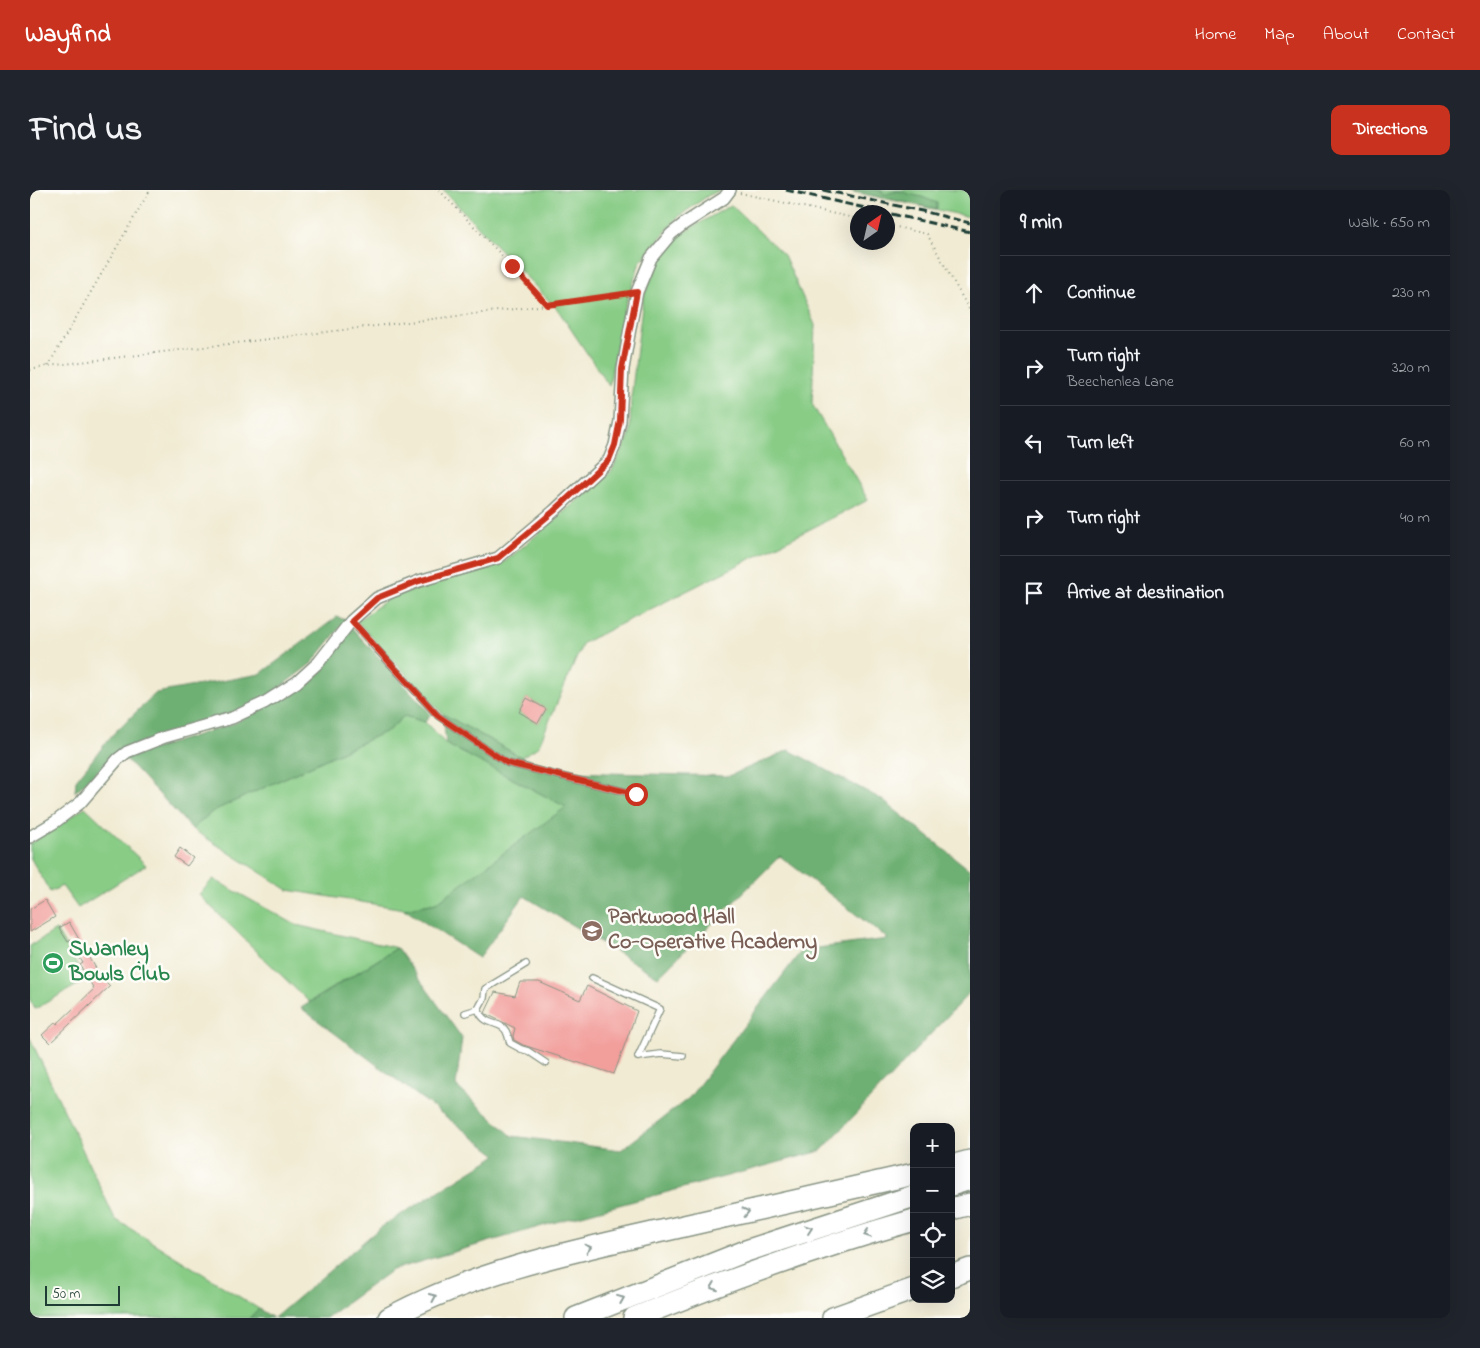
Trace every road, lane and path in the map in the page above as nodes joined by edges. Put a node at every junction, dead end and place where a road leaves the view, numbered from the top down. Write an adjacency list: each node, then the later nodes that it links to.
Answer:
1 (150, 190): 9 (path)
2 (438, 190): 7 (path)
3 (730, 190): 4 (path); 6 (street)
4 (850, 217)
5 (895, 227): 8 (path)
6 (637, 292): 7 (path); 11 (street)
7 (547, 305): 9 (path)
8 (970, 311)
9 (48, 366): 10 (path)
10 (30, 370)
11 (352, 621): 12 (lane); 13 (street)
12 (636, 794)
13 (30, 837)
14 (526, 964): 16 (lane)
15 (592, 978): 18 (lane)
16 (478, 1009): 17 (lane); 19 (lane)
17 (465, 1013)
18 (683, 1056)
19 (546, 1063)
20 (970, 1161): 21 (highway)
21 (955, 1165)
22 (910, 1175): 32 (highway, one-way to 22)
23 (970, 1179): 24 (highway)
24 (955, 1184)
25 (910, 1197): 33 (highway, one-way to 25)
26 (970, 1204): 27 (highway)
27 (955, 1208)
28 (910, 1221): 34 (highway, one-way to 34)
29 (970, 1269): 30 (highway)
30 (955, 1275)
31 (910, 1290): 35 (highway)
32 (389, 1318)
33 (576, 1318)
34 (634, 1318)
35 (832, 1318)

